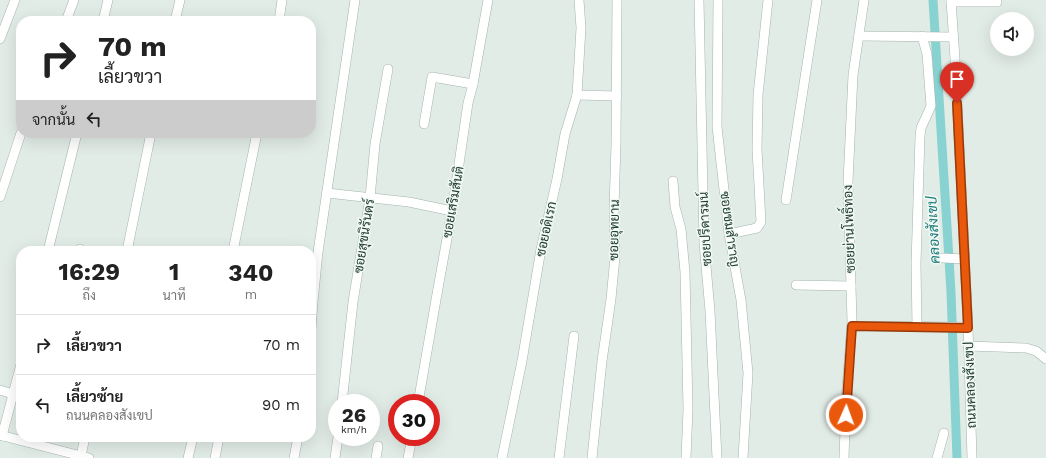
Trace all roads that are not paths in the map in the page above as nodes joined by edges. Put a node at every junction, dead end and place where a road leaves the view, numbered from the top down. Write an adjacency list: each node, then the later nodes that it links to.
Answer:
1 (15, 0): 24 (street)
2 (74, 0): 17 (street)
3 (108, 0): 18 (street)
4 (180, 0): 19 (street)
5 (282, 0): 20 (street)
6 (355, 0): 35 (street)
7 (488, 0): 26 (street, ซอยเสริมสันติ)
8 (579, 0): 27 (street, ซอยอดิเรก)
9 (617, 0): 28 (street, ซอยอุทยาน)
10 (699, 0): 82 (street, ซอยปรีดารมน์)
11 (718, 0): 40 (street, ซอยชมสำราญ)
12 (768, 0): 40 (street)
13 (817, 0): 38 (street)
14 (864, 0): 21 (street, ซอยย่านโพธิ์ทอง)
15 (951, 1): 16 (street); 23 (street, ถนนคลองสังเขป)
16 (997, 2)
17 (68, 16)
18 (105, 16)
19 (176, 16)
20 (280, 16)
21 (860, 36): 22 (street); 48 (street, ซอยย่านโพธิ์ทอง)
22 (924, 36): 23 (street); 50 (street)
23 (953, 37): 45 (street, ถนนคลองสังเขป)
24 (0, 40)
25 (388, 69): 37 (street, ซอยสุขนิรันดร์)
26 (473, 84): 29 (street); 39 (street, ซอยเสริมสันติ)
27 (577, 95): 28 (street); 78 (street, ซอยอดิเรก)
28 (617, 96): 80 (street, ซอยอุทยาน)
29 (424, 124)
30 (19, 138): 36 (street)
31 (75, 138): 41 (street)
32 (150, 138): 42 (street)
33 (256, 138): 43 (street)
34 (673, 181): 81 (street)
35 (327, 193): 37 (street); 46 (street)
36 (0, 197)
37 (370, 198): 39 (street); 58 (street, ซอยสุขนิรันดร์)
38 (786, 200)
39 (452, 211): 59 (street, ซอยเสริมสันติ)
40 (729, 234): 83 (street, ซอยชมสำราญ)
41 (49, 246)
42 (128, 246)
43 (235, 246)
44 (943, 258): 45 (street)
45 (964, 259): 51 (street, ถนนคลองสังเขป)
46 (316, 273)
47 (796, 286): 48 (street)
48 (851, 286): 49 (street, ซอยย่านโพธิ์ทอง)
49 (852, 326): 50 (street); 84 (street, ซอยย่านโพธิ์ทอง)
50 (917, 327): 51 (street)
51 (968, 328): 53 (street, ถนนคลองสังเขป)
52 (574, 336): 79 (street)
53 (968, 346): 54 (street); 86 (street, ถนนคลองสังเขป)
54 (1046, 359)
55 (16, 383): 57 (street)
56 (0, 390): 57 (street)
57 (13, 394): 61 (street)
58 (343, 394)
59 (420, 394)
60 (944, 433): 85 (street)
61 (1, 436): 62 (street)
62 (16, 440)
63 (25, 442): 71 (street)
64 (85, 442): 71 (street)
65 (192, 442): 72 (street)
66 (218, 442): 73 (street)
67 (297, 442): 74 (street)
68 (337, 446): 75 (street)
69 (378, 446): 76 (street)
70 (410, 446): 77 (street)
71 (85, 457)
72 (188, 458)
73 (215, 458)
74 (294, 458)
75 (335, 458)
76 (376, 458)
77 (408, 458)
78 (502, 458)
79 (559, 458)
80 (592, 458)
81 (686, 458)
82 (717, 458)
83 (743, 458)
84 (844, 458)
85 (937, 458)
86 (972, 458)

